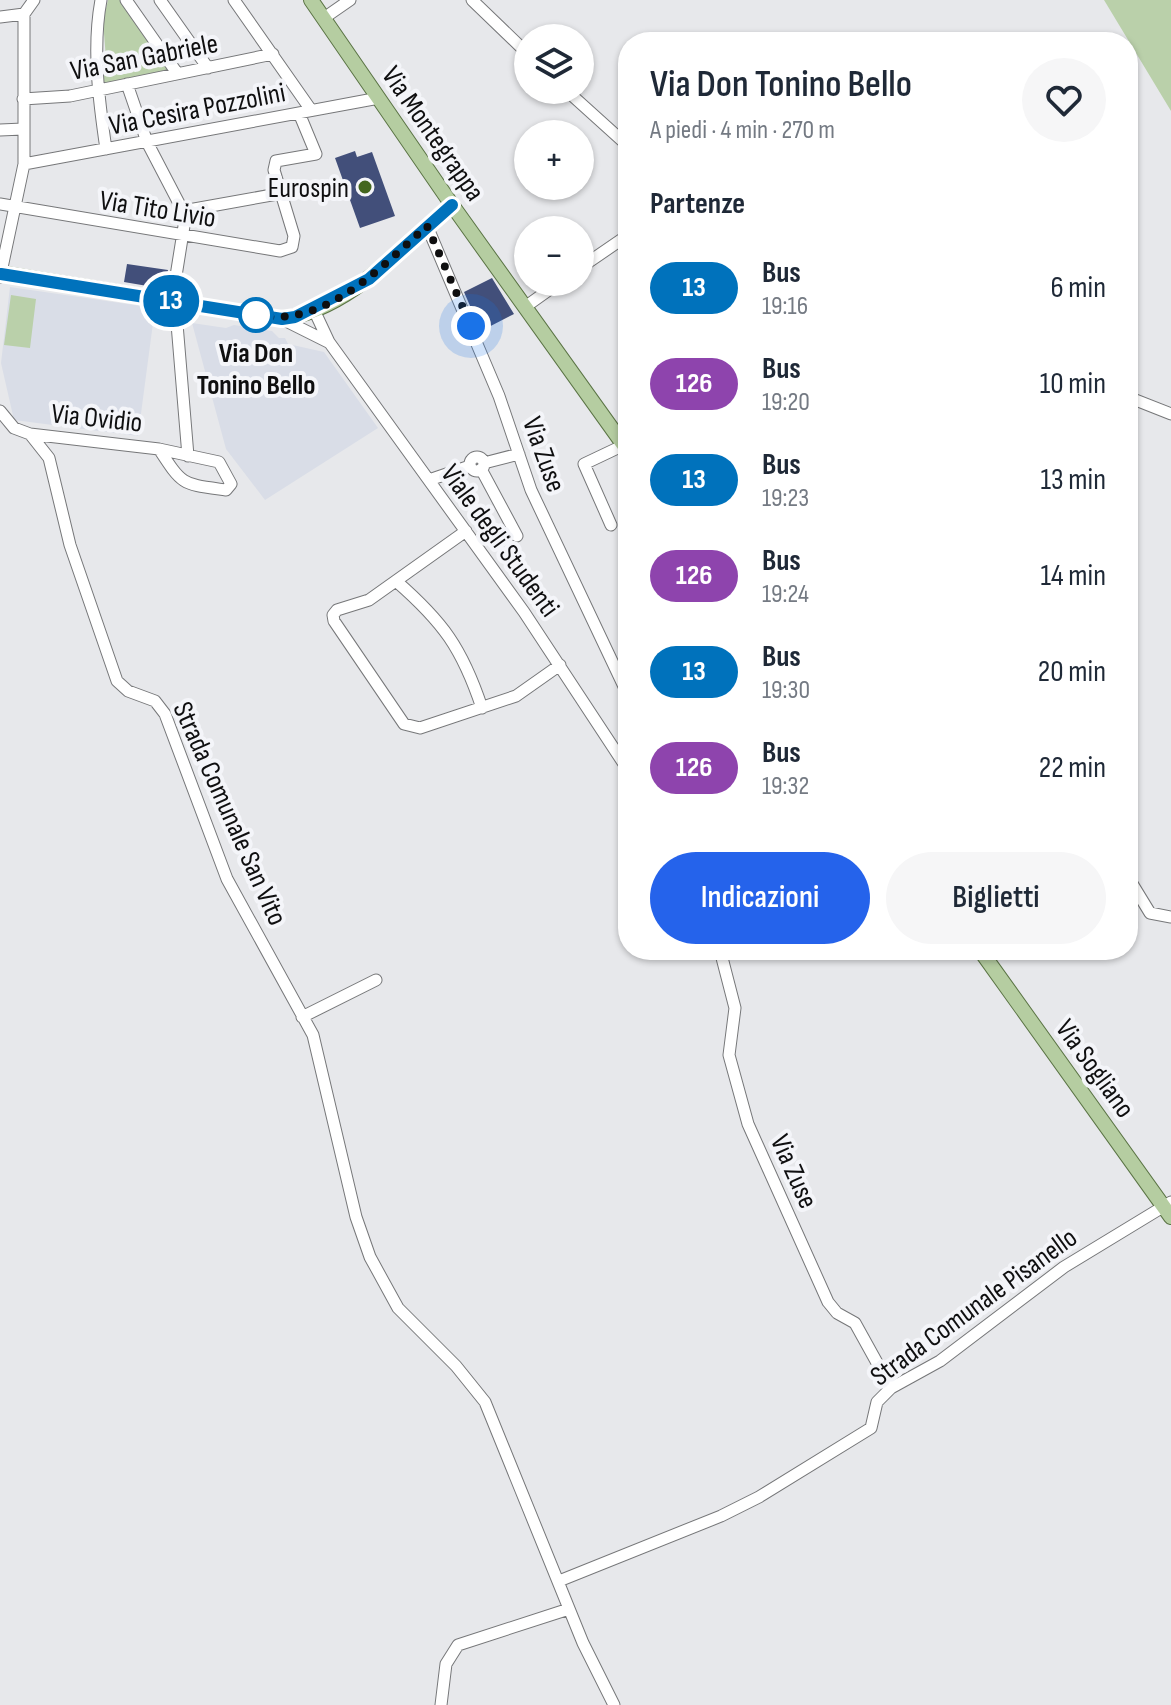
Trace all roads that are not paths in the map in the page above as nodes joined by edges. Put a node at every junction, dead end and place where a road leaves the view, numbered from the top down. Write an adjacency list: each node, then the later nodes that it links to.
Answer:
1 (19, 0): 10 (street)
2 (34, 0): 10 (street)
3 (101, 0): 18 (street)
4 (126, 0): 16 (street)
5 (160, 0): 15 (street)
6 (234, 0): 14 (street)
7 (311, 0): 12 (main road, Via Montegrappa)
8 (350, 0): 12 (street)
9 (472, 0): 13 (street)
10 (24, 14): 11 (street); 20 (street)
11 (0, 17)
12 (324, 18): 19 (main road, Via Montegrappa)
13 (514, 40)
14 (273, 54): 15 (street, Via San Gabriele); 22 (street)
15 (208, 68): 16 (street, Via San Gabriele)
16 (177, 73): 17 (street, Via San Gabriele)
17 (127, 84): 18 (street, Via San Gabriele); 26 (street)
18 (98, 90): 20 (street, Via San Gabriele); 27 (street)
19 (379, 98): 22 (street, Via Cesira Pozzolini); 31 (main road, Via Montegrappa)
20 (23, 99): 23 (street)
21 (582, 104): 25 (street)
22 (305, 111): 26 (street, Via Cesira Pozzolini); 29 (street)
23 (23, 129): 24 (street); 28 (street)
24 (0, 130)
25 (618, 137)
26 (147, 142): 27 (street, Via Cesira Pozzolini); 33 (street)
27 (106, 149): 28 (street, Via Cesira Pozzolini)
28 (24, 164): 32 (street)
29 (283, 193): 33 (street); 35 (street, Via Tito Livio)
30 (0, 204): 32 (street, Via Tito Livio)
31 (452, 205): 34 (main road); 41 (main road, Via Montegrappa)
32 (16, 209): 35 (street, Via Tito Livio); 38 (street)
33 (183, 211): 35 (street)
34 (427, 226): 42 (main road); 52 (street, Via Zuse)
35 (183, 237): 40 (street)
36 (618, 242): 37 (street)
37 (594, 258)
38 (0, 275): 40 (main road)
39 (540, 296): 41 (street)
40 (172, 301): 43 (main road); 53 (street)
41 (525, 307): 49 (main road, Via Montegrappa)
42 (314, 310): 43 (main road); 44 (street, Viale degli Studenti)
43 (282, 319): 44 (street)
44 (329, 342): 55 (street, Viale degli Studenti)
45 (1138, 401): 47 (street)
46 (0, 411): 48 (street, Strada Comunale San Vito)
47 (1171, 414)
48 (30, 434): 50 (street, Via Ovidio); 69 (street, Strada Comunale San Vito)
49 (618, 437)
50 (159, 449): 53 (street, Via Ovidio); 53 (street, Via Ovidio)
51 (618, 451): 56 (street)
52 (519, 454): 54 (street); 61 (street, Via Zuse)
53 (188, 456)
54 (479, 466): 55 (street); 58 (street)
55 (429, 480): 57 (street, Viale degli Studenti)
56 (611, 525)
57 (466, 531): 59 (street); 60 (street, Viale degli Studenti)
58 (517, 536)
59 (396, 581): 62 (street); 62 (street)
60 (560, 665): 62 (street); 63 (street, Viale degli Studenti)
61 (618, 674)
62 (482, 708)
63 (618, 755)
64 (1138, 893): 65 (street)
65 (1171, 917)
66 (723, 960): 71 (street, Via Zuse)
67 (987, 960): 70 (main road, Via Sogliano)
68 (376, 980): 69 (street)
69 (302, 1017): 72 (street, Strada Comunale San Vito)
70 (1169, 1208): 71 (street, Strada Comunale Pisanello)
71 (891, 1388): 72 (street, Strada Comunale Pisanello)
72 (559, 1581): 73 (street, Strada Comunale San Vito)
73 (569, 1609): 74 (street); 75 (street, Strada Comunale San Vito)
74 (441, 1705)
75 (614, 1705)

